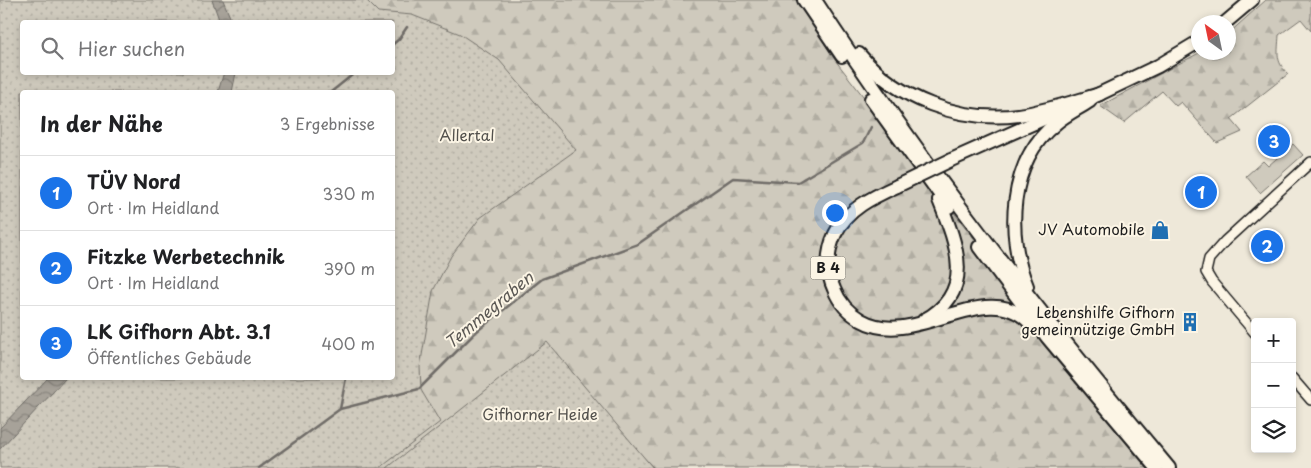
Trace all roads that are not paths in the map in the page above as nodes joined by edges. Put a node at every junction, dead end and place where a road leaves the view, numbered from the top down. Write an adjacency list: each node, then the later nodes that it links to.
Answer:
1 (804, 0): 9 (highway)
2 (815, 0): 4 (highway)
3 (1252, 0): 5 (highway)
4 (823, 12): 7 (highway); 10 (highway)
5 (1234, 15)
6 (1191, 46): 7 (highway)
7 (1100, 94): 10 (highway); 11 (highway, B 4, bridge)
8 (1311, 162): 12 (street)
9 (934, 187): 11 (highway); 13 (highway)
10 (1034, 303): 17 (highway)
11 (910, 327): 13 (highway)
12 (1251, 328)
13 (1047, 337): 16 (highway)
14 (1296, 383): 15 (street)
15 (1311, 400)
16 (1157, 468)
17 (1168, 468)

